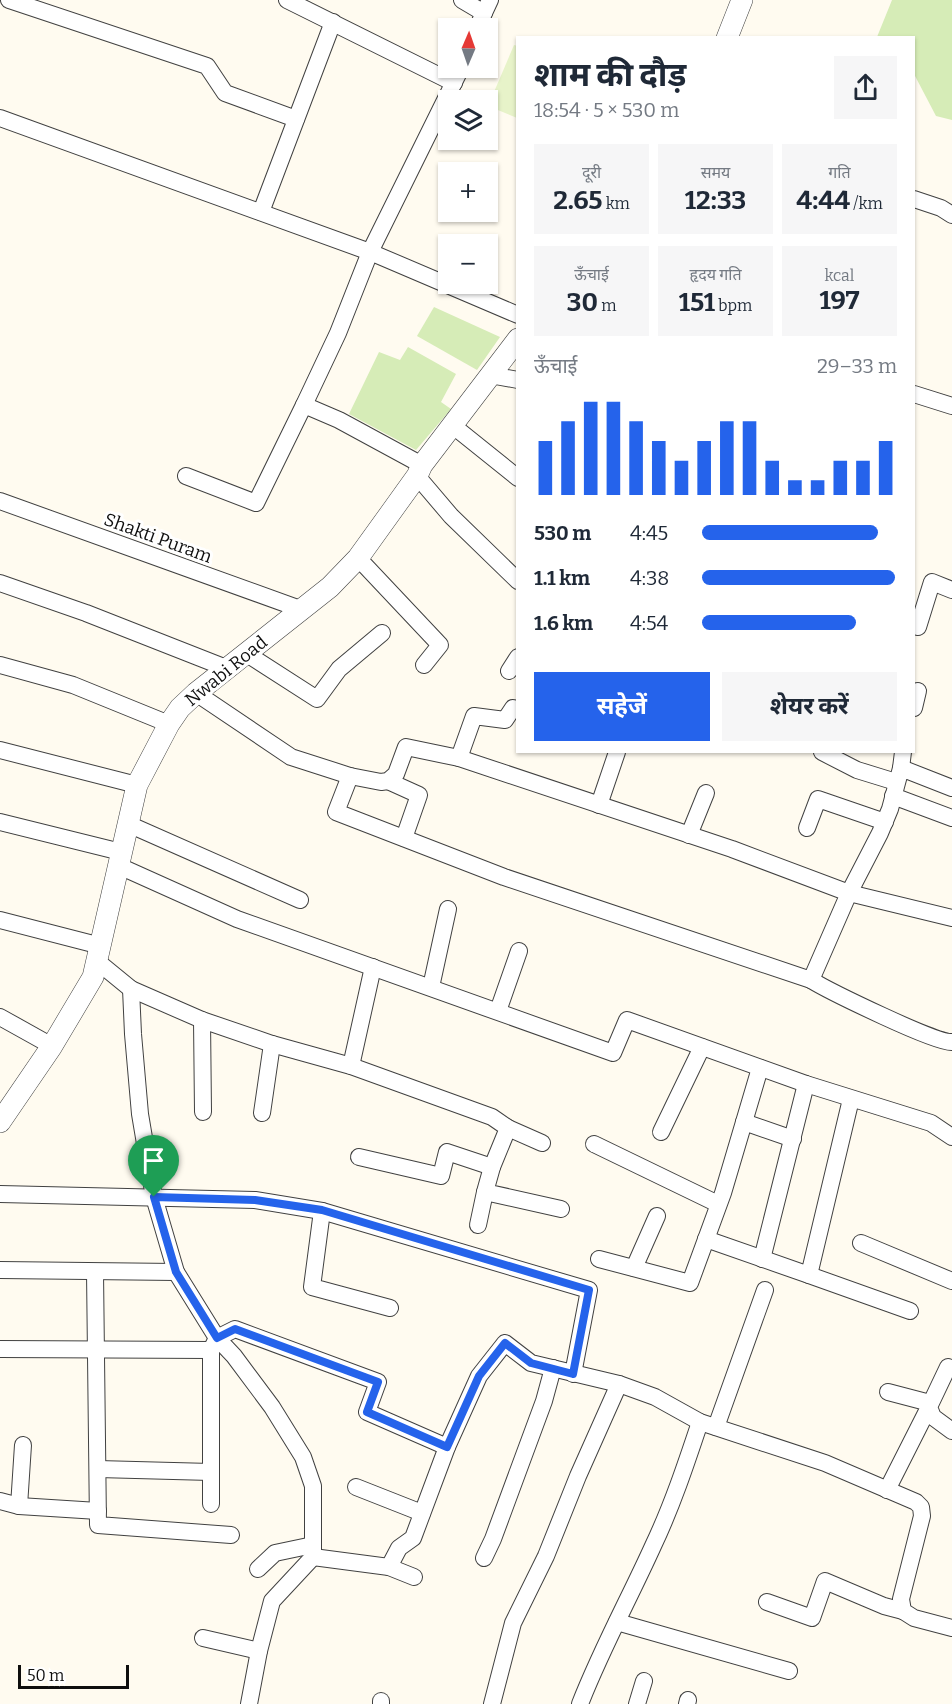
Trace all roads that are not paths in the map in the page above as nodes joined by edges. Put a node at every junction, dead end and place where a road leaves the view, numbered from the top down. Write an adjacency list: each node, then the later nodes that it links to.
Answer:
1 (9, 0): 11 (street)
2 (287, 0): 6 (street)
3 (462, 0): 5 (street)
4 (741, 0): 7 (street)
5 (484, 14)
6 (333, 22): 8 (street); 11 (street)
7 (728, 36)
8 (438, 67)
9 (457, 78): 15 (street)
10 (0, 118): 13 (street)
11 (296, 119): 13 (street)
12 (915, 199): 14 (street)
13 (261, 212): 15 (street)
14 (952, 215)
15 (370, 252): 16 (street); 21 (street)
16 (516, 314)
17 (516, 342): 18 (street, Nwabi Road)
18 (490, 375): 19 (street); 23 (street, Nwabi Road)
19 (516, 380)
20 (915, 394): 22 (street)
21 (304, 405): 24 (street); 25 (street)
22 (952, 406)
23 (452, 425): 24 (street, Nwabi Road); 26 (street)
24 (419, 470): 28 (street, Nwabi Road); 29 (street)
25 (186, 476)
26 (516, 476)
27 (0, 501): 32 (street, Shakti Puram)
28 (358, 558): 32 (street, Nwabi Road); 36 (street)
29 (516, 579)
30 (0, 583): 38 (street)
31 (952, 590): 33 (street)
32 (303, 610): 35 (street, Nwabi Road)
33 (915, 626)
34 (382, 633): 35 (street)
35 (247, 654): 38 (street, Nwabi Road)
36 (424, 664)
37 (0, 665): 43 (street)
38 (226, 668): 40 (street, Nwabi Road)
39 (918, 691): 41 (street)
40 (196, 693): 43 (street, Nwabi Road); 49 (street)
41 (915, 704)
42 (516, 709): 47 (street)
43 (169, 724): 51 (street, Nwabi Road)
44 (0, 750): 51 (street)
45 (617, 753): 54 (street)
46 (824, 753): 48 (street)
47 (459, 758): 50 (street); 54 (street)
48 (898, 774): 52 (street); 55 (street); 57 (street)
49 (350, 776): 50 (street); 61 (street)
50 (388, 781): 61 (street)
51 (137, 785): 58 (street, Nwabi Road)
52 (952, 788)
53 (706, 793): 60 (street)
54 (598, 805): 60 (street)
55 (952, 818)
56 (0, 822): 62 (street)
57 (885, 822): 59 (street); 63 (street)
58 (128, 824): 62 (street, Nwabi Road); 64 (street)
59 (807, 828)
60 (689, 835): 63 (street)
61 (404, 838): 71 (street)
62 (120, 859): 69 (street, Nwabi Road); 70 (street)
63 (849, 893): 66 (street); 71 (street)
64 (300, 900)
65 (448, 909): 72 (street)
66 (952, 918)
67 (0, 920): 69 (street)
68 (519, 951): 74 (street)
69 (99, 954): 73 (street); 79 (street, Nwabi Road)
70 (373, 967): 72 (street); 81 (street)
71 (811, 980): 77 (street)
72 (431, 987): 74 (street)
73 (131, 989): 76 (street); 99 (street)
74 (498, 1011): 80 (street)
75 (0, 1017): 79 (street)
76 (202, 1020): 78 (street); 85 (street)
77 (952, 1042)
78 (272, 1044): 81 (street); 86 (street)
79 (52, 1046): 87 (street, Nwabi Road)
80 (702, 1047): 82 (street); 90 (street)
81 (351, 1066): 89 (street)
82 (760, 1068): 83 (street); 88 (street)
83 (807, 1084): 84 (street); 92 (street)
84 (851, 1098): 91 (street); 113 (street)
85 (203, 1112)
86 (262, 1113)
87 (0, 1122)
88 (744, 1122): 92 (street); 100 (street)
89 (508, 1128): 93 (street); 96 (street)
90 (661, 1132)
91 (952, 1137)
92 (793, 1139): 108 (street)
93 (542, 1143)
94 (594, 1144): 100 (street)
95 (359, 1157): 96 (street)
96 (492, 1167): 97 (street)
97 (485, 1192): 101 (street); 104 (street)
98 (0, 1194): 99 (street)
99 (154, 1197): 102 (street); 112 (street)
100 (718, 1204): 105 (street)
101 (561, 1209)
102 (322, 1210): 116 (street); 123 (street)
103 (657, 1216): 109 (street)
104 (478, 1225)
105 (706, 1239): 108 (street); 109 (street)
106 (861, 1243): 114 (street)
107 (599, 1259): 109 (street)
108 (762, 1259): 113 (street)
109 (634, 1268)
110 (0, 1270): 111 (street)
111 (95, 1272): 112 (street); 120 (street)
112 (176, 1272): 118 (street)
113 (809, 1275): 117 (street)
114 (952, 1281)
115 (765, 1290): 127 (street)
116 (390, 1308)
117 (910, 1311)
118 (214, 1344): 120 (street); 130 (street); 132 (street); 141 (street)
119 (0, 1349): 120 (street)
120 (97, 1349): 131 (street)
121 (554, 1368): 123 (street); 130 (street); 142 (street)
122 (952, 1369): 126 (street)
123 (573, 1374): 124 (street)
124 (619, 1384): 127 (street); 155 (street)
125 (888, 1392): 126 (street)
126 (930, 1405): 128 (street); 134 (street)
127 (708, 1424): 134 (street); 148 (street)
128 (952, 1431)
129 (23, 1445): 137 (street)
130 (447, 1447): 139 (street)
131 (98, 1469): 132 (street); 138 (street)
132 (211, 1472): 136 (street)
133 (356, 1487): 139 (street)
134 (887, 1490): 147 (street)
135 (0, 1501): 137 (street)
136 (211, 1504)
137 (20, 1506): 138 (street)
138 (98, 1512): 140 (street)
139 (422, 1514): 143 (street)
140 (231, 1535)
141 (313, 1551): 143 (street); 144 (street); 151 (street)
142 (484, 1558)
143 (389, 1568): 145 (street)
144 (258, 1569)
145 (414, 1577)
146 (767, 1602): 147 (street)
147 (903, 1611): 149 (street)
148 (617, 1622): 152 (street); 156 (street)
149 (952, 1628)
150 (203, 1638): 151 (street)
151 (259, 1651): 154 (street)
152 (789, 1671)
153 (644, 1681): 157 (street)
154 (249, 1704)
155 (492, 1704)
156 (580, 1704)
157 (637, 1704)

